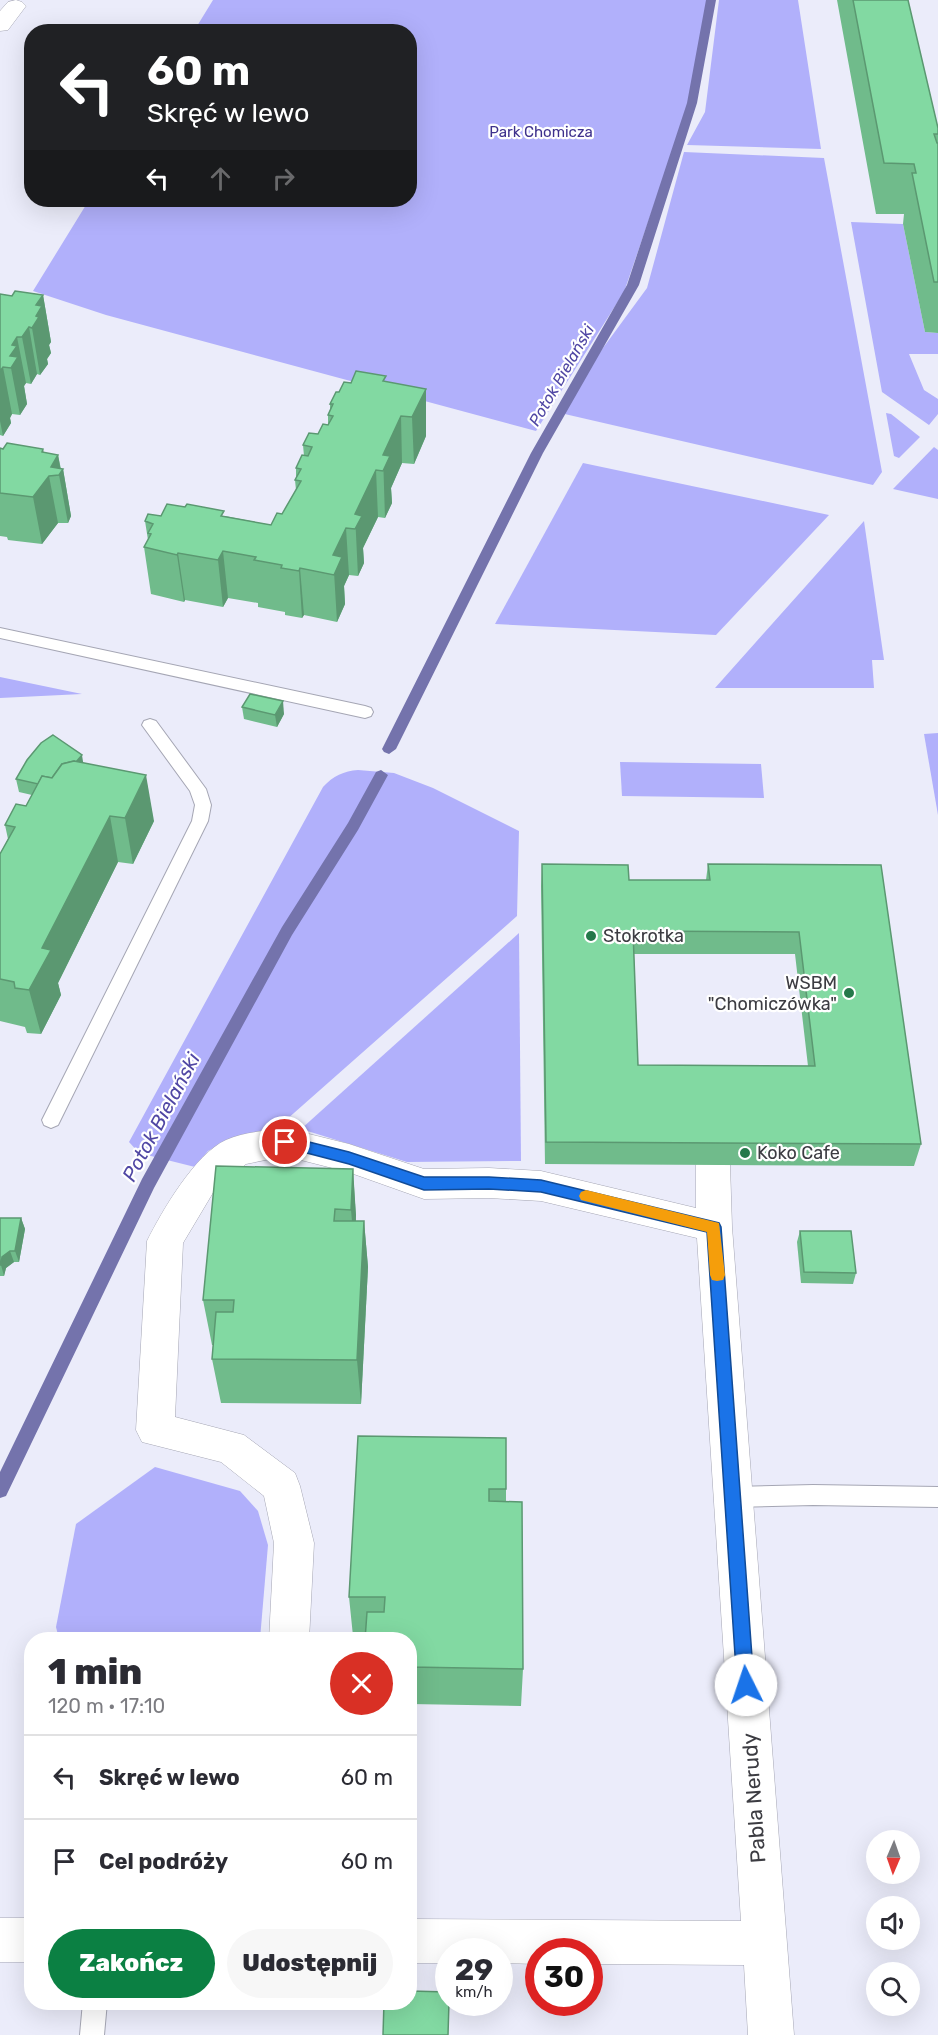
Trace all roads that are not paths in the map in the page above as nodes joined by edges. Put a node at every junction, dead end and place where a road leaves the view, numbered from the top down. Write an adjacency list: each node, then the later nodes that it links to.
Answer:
1 (7, 6): 2 (street)
2 (0, 25)
3 (0, 633): 4 (lane)
4 (365, 712)
5 (150, 725): 6 (lane)
6 (51, 1120)
7 (713, 1165): 8 (street, Pabla Nerudy)
8 (714, 1227): 9 (street, Pabla Nerudy); 11 (street)
9 (733, 1497): 10 (lane); 15 (street, Pabla Nerudy)
10 (938, 1497)
11 (289, 1632)
12 (0, 1940): 13 (street)
13 (24, 1940)
14 (417, 1941): 15 (street)
15 (764, 1943): 18 (street, Pabla Nerudy)
16 (94, 2010): 17 (lane)
17 (92, 2035)
18 (771, 2035)

